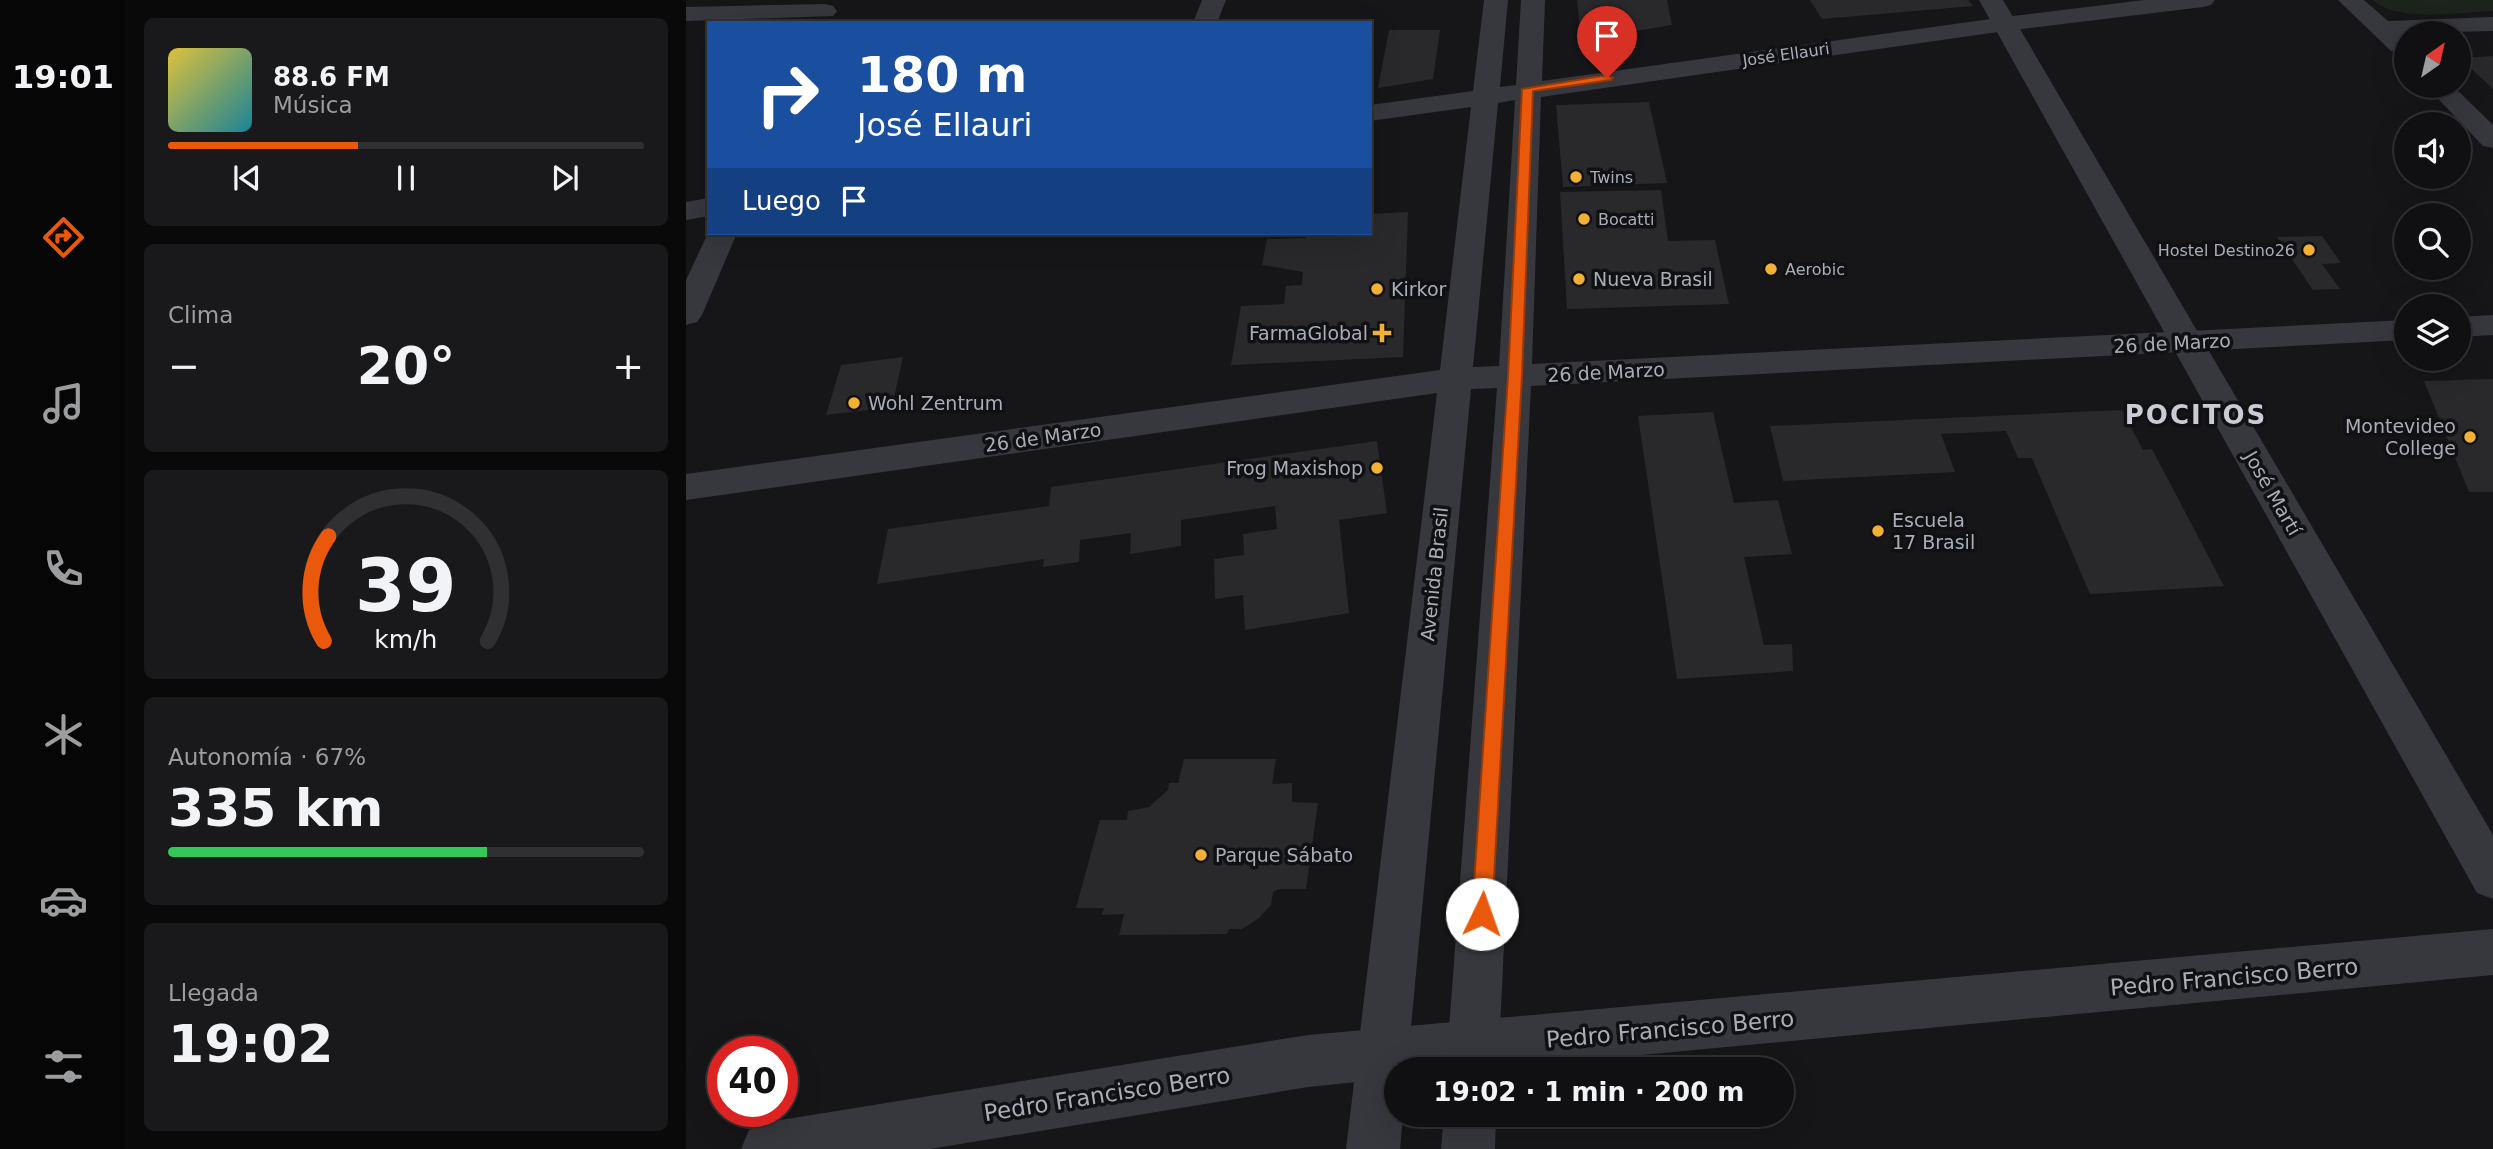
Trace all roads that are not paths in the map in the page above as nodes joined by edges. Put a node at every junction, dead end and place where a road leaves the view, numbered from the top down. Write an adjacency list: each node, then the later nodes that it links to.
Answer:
1 (1214, 0): 9 (street)
2 (1496, 0): 14 (street, Avenida Brasil)
3 (1533, 0): 13 (street)
4 (2203, 0): 7 (street, José Ellauri)
5 (2350, 0): 11 (street)
6 (825, 11): 8 (street)
7 (1998, 12): 13 (street, José Ellauri); 25 (street, José Martí)
8 (686, 14)
9 (1206, 21)
10 (2493, 24): 11 (street)
11 (2382, 29): 12 (street)
12 (2394, 41)
13 (1528, 89): 14 (street, José Ellauri); 26 (street)
14 (1485, 96): 16 (street, José Ellauri); 27 (street, Avenida Brasil)
15 (2451, 98): 17 (street)
16 (1372, 113)
17 (2493, 140)
18 (707, 207): 19 (street)
19 (686, 211)
20 (721, 235): 21 (street)
21 (686, 315)
22 (2493, 325): 23 (street)
23 (2471, 326)
24 (2394, 331): 25 (street, 26 de Marzo)
25 (2186, 342): 26 (street, 26 de Marzo); 29 (street, José Martí)
26 (1515, 376): 27 (street, 26 de Marzo); 33 (street)
27 (1455, 379): 28 (street, 26 de Marzo); 31 (street, Avenida Brasil)
28 (686, 487)
29 (2493, 878)
30 (2493, 952): 34 (street, Pedro Francisco Berro)
31 (1382, 1055): 32 (street, Pedro Francisco Berro); 36 (street, Pedro Francisco Berro); 37 (street, Avenida Brasil)
32 (1428, 1057)
33 (1473, 1057)
34 (1492, 1057)
35 (1469, 1127): 38 (street)
36 (768, 1149)
37 (1373, 1149)
38 (1468, 1149)

